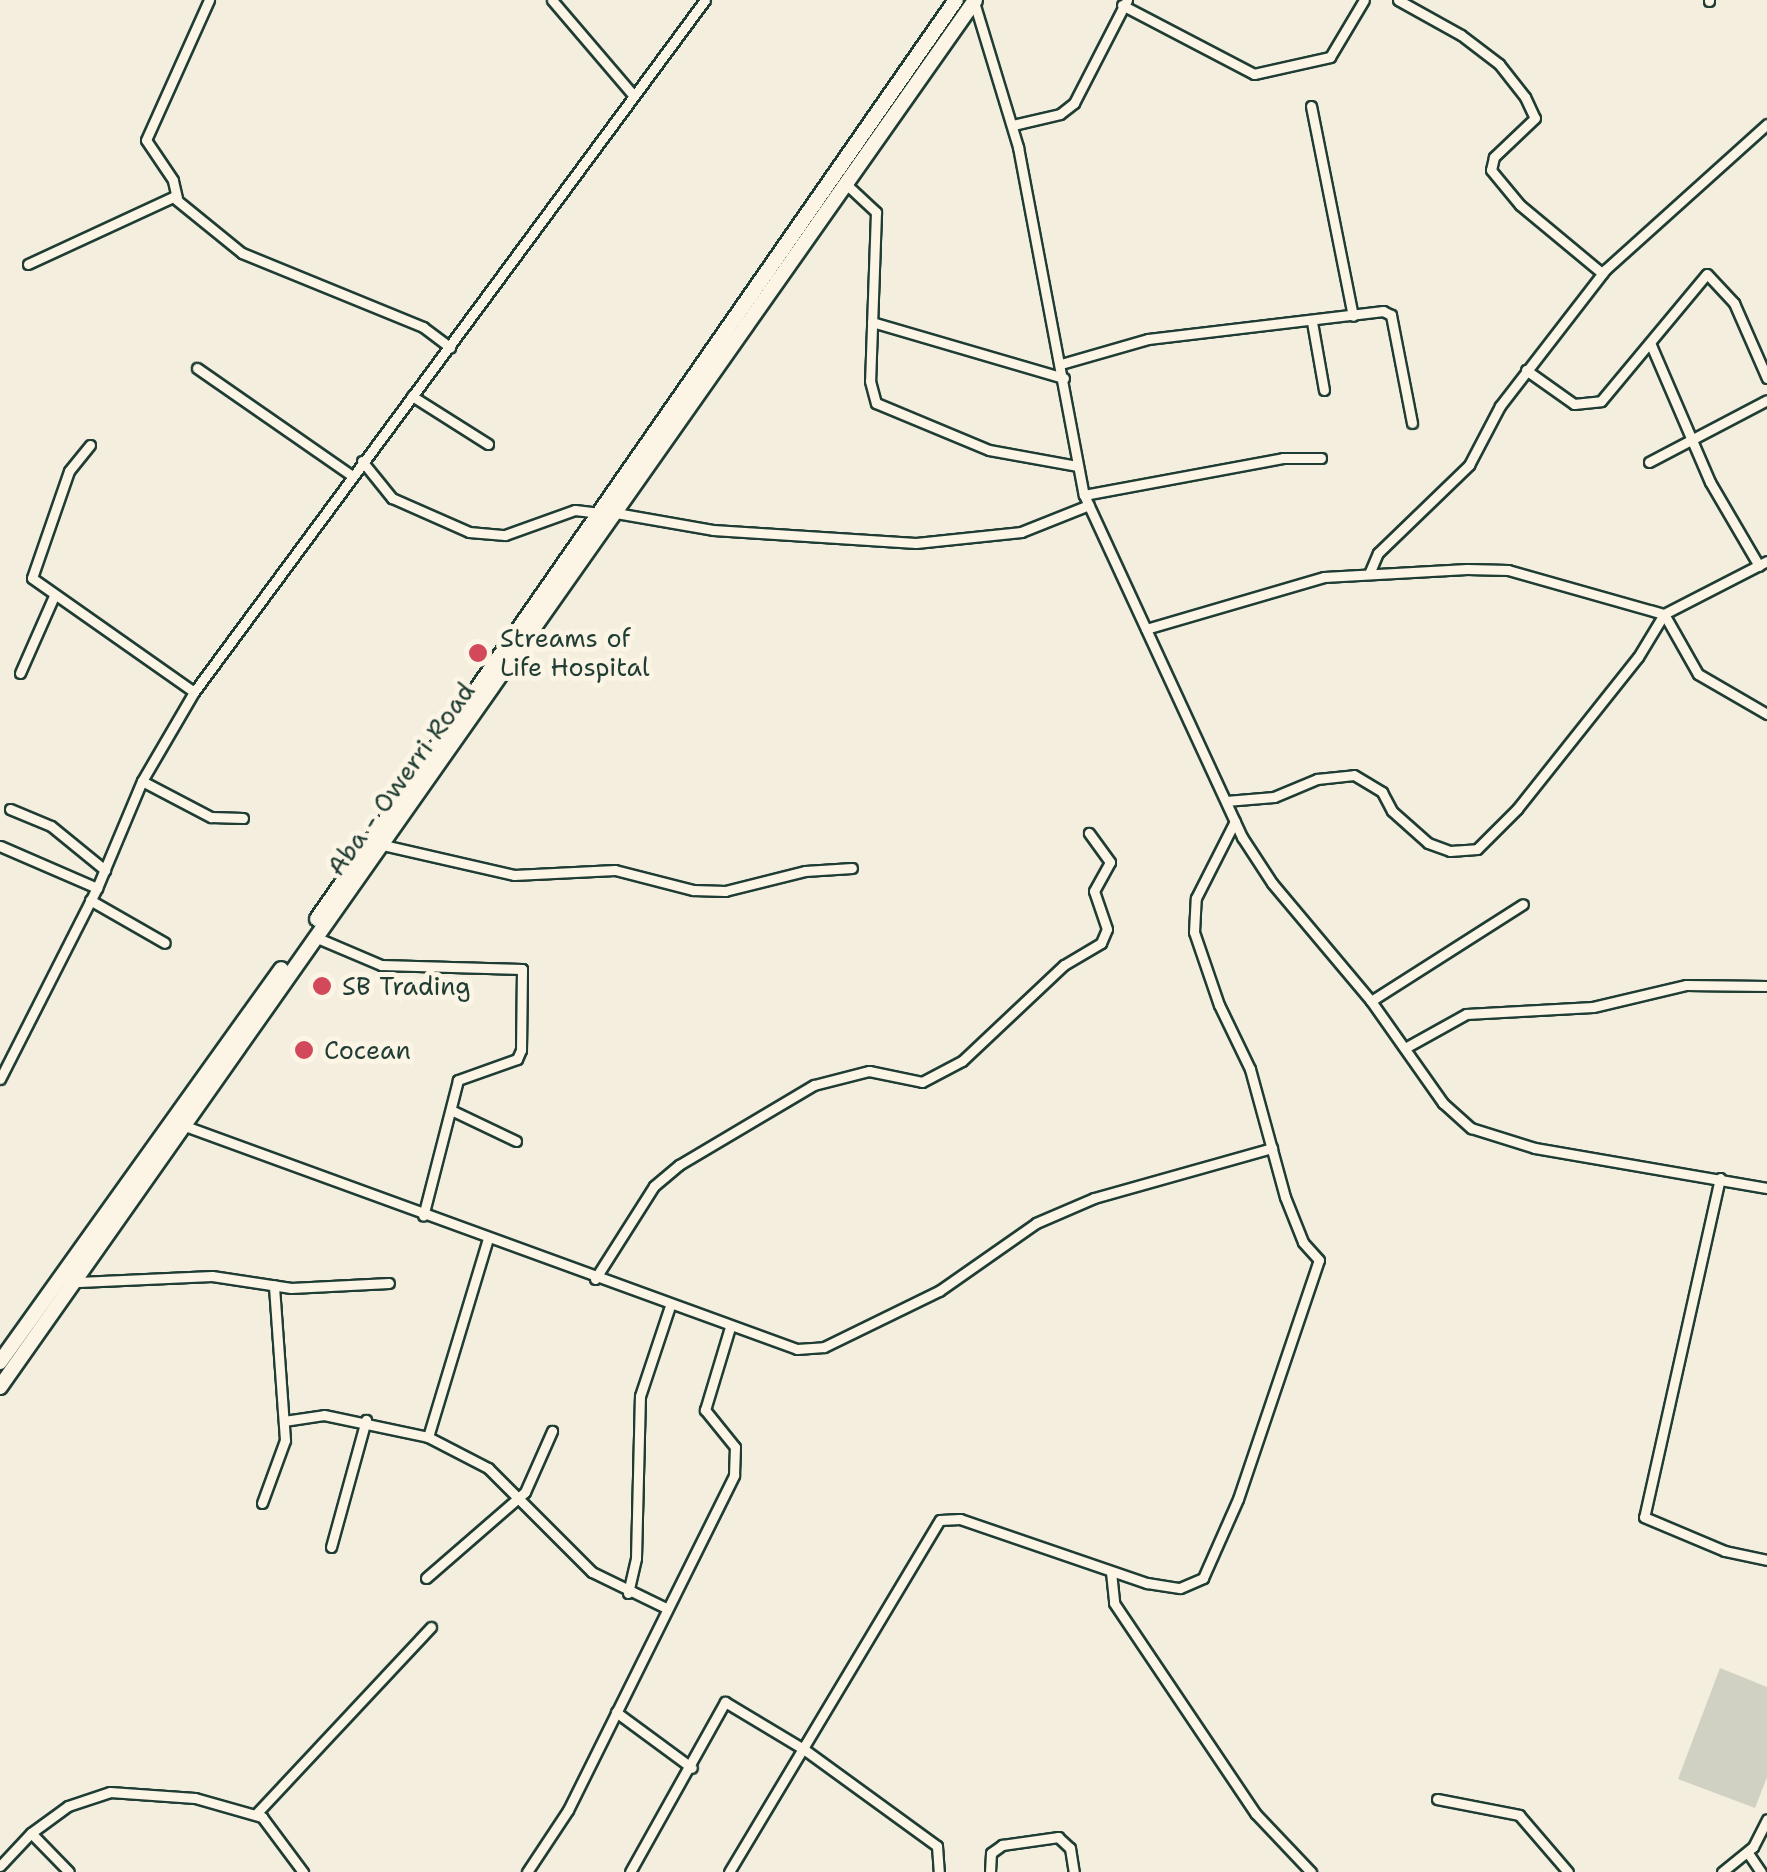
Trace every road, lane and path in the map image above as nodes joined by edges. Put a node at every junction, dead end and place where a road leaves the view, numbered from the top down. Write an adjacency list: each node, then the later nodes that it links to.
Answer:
1 (209, 0): 14 (street)
2 (552, 0): 9 (street)
3 (705, 0): 9 (street)
4 (956, 0): 42 (highway, Aba - Owerri Road)
5 (1364, 0): 8 (street)
6 (1398, 0): 16 (street)
7 (974, 1): 12 (street); 13 (highway, Aba - Owerri Road)
8 (1124, 3): 12 (street)
9 (634, 94): 21 (street)
10 (1311, 106): 17 (street)
11 (1767, 124): 16 (street)
12 (1013, 125): 22 (street)
13 (847, 185): 18 (street); 41 (highway, Aba - Owerri Road)
14 (177, 198): 15 (street); 21 (street)
15 (28, 264)
16 (1602, 274): 24 (street)
17 (1353, 316): 19 (street); 30 (street)
18 (872, 322): 25 (street); 37 (street)
19 (1312, 322): 22 (street); 27 (street)
20 (1651, 345): 24 (street); 26 (street); 31 (street)
21 (450, 347): 28 (street)
22 (1061, 364): 25 (street)
23 (197, 368): 38 (street)
24 (1526, 370): 44 (street)
25 (1064, 378): 37 (street)
26 (1767, 378)
27 (1324, 390)
28 (412, 396): 32 (street); 35 (street)
29 (1767, 400): 31 (street)
30 (1412, 422)
31 (1694, 440): 36 (street); 43 (street)
32 (488, 444)
33 (90, 446): 45 (street)
34 (1320, 458): 39 (street)
35 (362, 461): 38 (street); 42 (street)
36 (1649, 462)
37 (1077, 466): 39 (street)
38 (351, 476): 49 (street)
39 (1084, 494): 40 (street)
40 (1089, 506): 41 (street); 47 (street)
41 (616, 512): 57 (highway, Aba - Owerri Road)
42 (598, 514): 84 (highway, Aba - Owerri Road)
43 (1763, 564): 46 (street)
44 (1369, 574): 46 (street); 47 (street)
45 (54, 596): 48 (street); 49 (street)
46 (1664, 614): 50 (street); 52 (street)
47 (1146, 629): 52 (street)
48 (20, 673)
49 (194, 692): 51 (street)
50 (1767, 714)
51 (142, 782): 54 (street); 60 (street)
52 (1226, 801): 55 (street)
53 (10, 810): 60 (street)
54 (243, 818)
55 (1235, 821): 67 (street); 73 (street)
56 (1089, 833): 78 (street)
57 (383, 845): 59 (street); 64 (highway, Aba - Owerri Road)
58 (0, 846): 61 (street)
59 (852, 868)
60 (104, 870): 61 (street)
61 (96, 888): 62 (street)
62 (90, 900): 65 (street); 69 (street)
63 (1523, 904): 67 (street)
64 (314, 937): 70 (street); 71 (highway, Aba - Owerri Road)
65 (166, 943)
66 (1767, 986): 68 (street)
67 (1371, 1001): 68 (street)
68 (1405, 1048): 74 (street)
69 (0, 1078)
70 (450, 1110): 72 (street); 76 (street)
71 (185, 1126): 76 (street); 79 (highway, Aba - Owerri Road)
72 (516, 1141)
73 (1272, 1148): 83 (street); 94 (street)
74 (1720, 1178): 75 (street); 93 (street)
75 (1767, 1188)
76 (423, 1216): 77 (street)
77 (488, 1241): 78 (street); 89 (street)
78 (595, 1279): 82 (street)
79 (78, 1282): 81 (street); 85 (highway, Aba - Owerri Road)
80 (389, 1284): 81 (street)
81 (274, 1286): 86 (street)
82 (670, 1306): 83 (street); 96 (street)
83 (730, 1327): 97 (street)
84 (0, 1362)
85 (0, 1386)
86 (284, 1420): 87 (street); 91 (street)
87 (366, 1420): 89 (street); 92 (street)
88 (552, 1431): 90 (street)
89 (428, 1437): 90 (street)
90 (520, 1496): 95 (street); 96 (street)
91 (262, 1503)
92 (331, 1547)
93 (1767, 1560)
94 (1110, 1572): 100 (street); 117 (street)
95 (426, 1578)
96 (628, 1593): 97 (street)
97 (664, 1608): 99 (street)
98 (431, 1626): 103 (street)
99 (616, 1712): 101 (street); 111 (street)
100 (805, 1750): 101 (street); 113 (street); 114 (street)
101 (692, 1768): 112 (street)
102 (1437, 1799): 118 (street)
103 (256, 1814): 105 (street); 110 (street)
104 (1767, 1819): 106 (street)
105 (32, 1833): 108 (street); 109 (street)
106 (1764, 1833): 107 (street)
107 (1748, 1852): 119 (street); 120 (street)
108 (0, 1866)
109 (68, 1872)
110 (303, 1872)
111 (527, 1872)
112 (630, 1872)
113 (729, 1872)
114 (939, 1872)
115 (990, 1872): 116 (street)
116 (1074, 1872)
117 (1310, 1872)
118 (1568, 1872)
119 (1722, 1872)
120 (1761, 1872)

